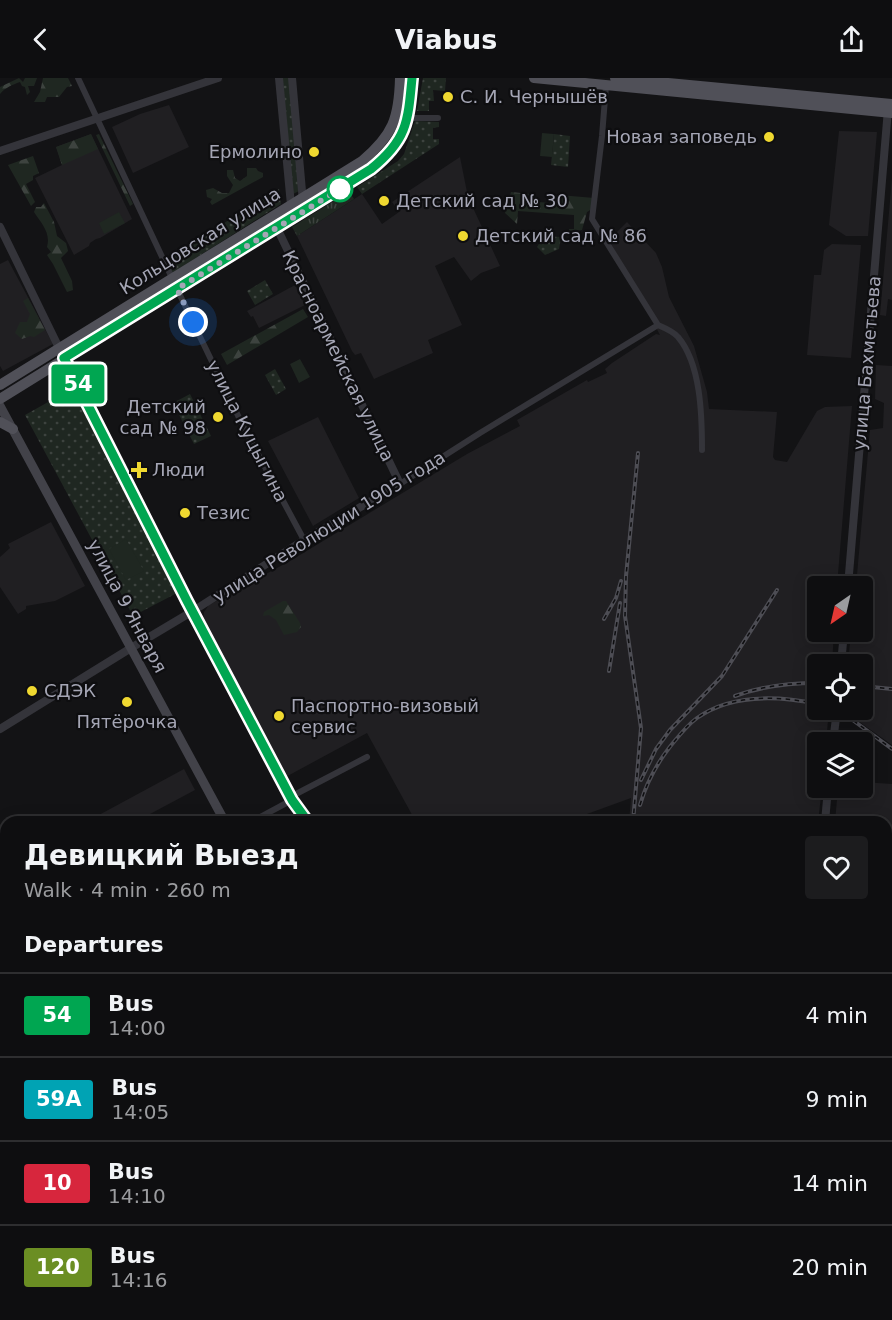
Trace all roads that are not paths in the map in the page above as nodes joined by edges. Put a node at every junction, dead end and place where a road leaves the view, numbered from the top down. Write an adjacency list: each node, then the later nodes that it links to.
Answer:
1 (78, 78): 11 (street)
2 (218, 78): 11 (street)
3 (279, 78): 16 (street)
4 (292, 78): 15 (street)
5 (400, 78): 15 (main road, Кольцовская улица)
6 (412, 78): 13 (main road)
7 (534, 78): 9 (main road)
8 (615, 78): 10 (main road)
9 (606, 86): 10 (main road); 22 (street)
10 (890, 109): 32 (street, улица Бахметьева)
11 (97, 118): 14 (street); 20 (street)
12 (438, 118): 13 (street)
13 (406, 123): 17 (main road, Кольцовская улица)
14 (0, 151)
15 (303, 198): 16 (main road, Кольцовская улица); 17 (street)
16 (291, 205): 20 (main road, Кольцовская улица)
17 (304, 211): 19 (main road, Кольцовская улица)
18 (0, 227): 23 (street)
19 (277, 228): 21 (main road, Кольцовская улица); 30 (street, Красноармейская улица)
20 (172, 278): 23 (main road, Кольцовская улица)
21 (177, 289): 23 (main road, Кольцовская улица); 31 (street, улица Куцыгина)
22 (658, 325): 29 (street); 30 (street, улица Революции 1905 года)
23 (62, 353): 24 (main road, Кольцовская улица); 25 (main road, Кольцовская улица); 33 (main road)
24 (0, 385)
25 (0, 399)
26 (0, 406): 28 (main road, улица 9 Января)
27 (0, 422): 28 (main road)
28 (13, 429): 34 (main road, улица 9 Января)
29 (702, 450)
30 (400, 484): 31 (street, улица Революции 1905 года)
31 (304, 540): 33 (street, улица Революции 1905 года)
32 (849, 576)
33 (193, 611): 34 (street, улица Революции 1905 года); 38 (main road)
34 (131, 648): 35 (street, улица Революции 1905 года); 39 (main road, улица 9 Января)
35 (0, 729)
36 (367, 757): 38 (street)
37 (827, 798): 42 (street)
38 (292, 800): 40 (street); 41 (main road)
39 (222, 816)
40 (262, 816)
41 (304, 816)
42 (826, 816)

